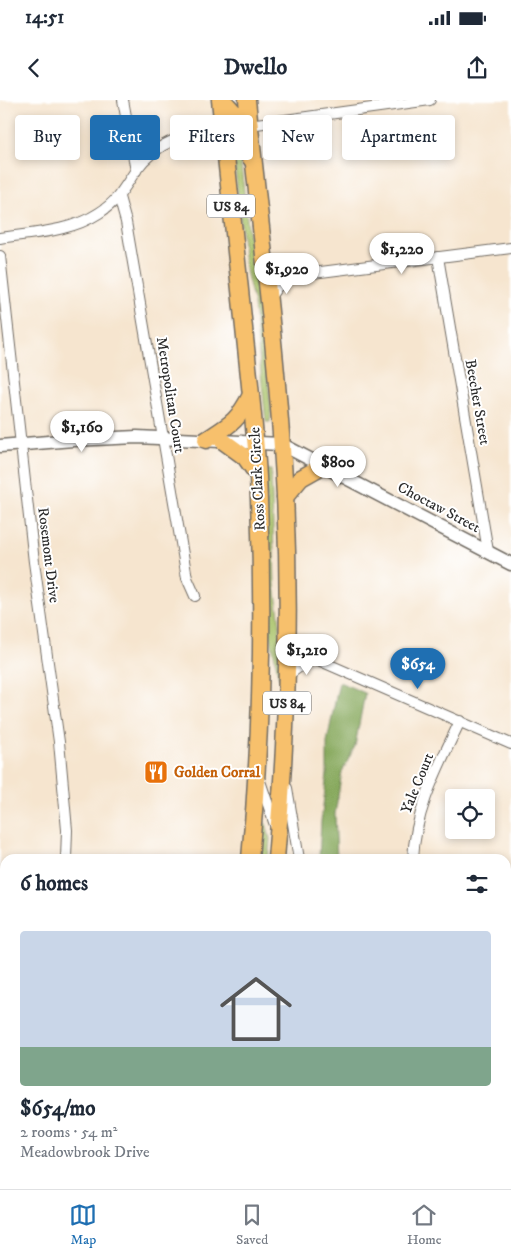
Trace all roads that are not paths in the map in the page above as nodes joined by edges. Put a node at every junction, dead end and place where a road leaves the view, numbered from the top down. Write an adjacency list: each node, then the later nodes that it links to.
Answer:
1 (123, 100): 12 (street)
2 (221, 100): 5 (highway, Ross Clark Circle / US 84); 6 (highway)
3 (247, 100): 7 (highway, Ross Clark Circle / US 84)
4 (425, 100): 8 (street)
5 (222, 115)
6 (236, 115)
7 (248, 115)
8 (253, 124)
9 (170, 142): 12 (street)
10 (226, 160): 21 (highway, Ross Clark Circle / US 84)
11 (253, 161): 18 (highway, Ross Clark Circle / US 84)
12 (136, 171): 13 (street)
13 (119, 197): 14 (street); 22 (street, Metropolitan Court)
14 (0, 238)
15 (511, 248): 17 (street)
16 (0, 256): 26 (street, Rosemont Drive)
17 (438, 257): 19 (street); 32 (street, Beecher Street)
18 (264, 258): 19 (street); 20 (highway, Ross Clark Circle / US 84)
19 (289, 276): 20 (street)
20 (268, 300): 27 (highway, Ross Clark Circle / US 84)
21 (251, 395): 23 (highway); 25 (highway, Ross Clark Circle / US 84)
22 (163, 438): 23 (street, Choctaw Street); 26 (street, Choctaw Street); 34 (street, Metropolitan Court)
23 (206, 440): 24 (street, Choctaw Street)
24 (223, 441): 25 (street, Choctaw Street); 30 (highway)
25 (255, 443): 27 (street, Choctaw Street); 30 (highway, Ross Clark Circle / US 84)
26 (21, 444): 28 (street, Choctaw Street); 43 (street, Rosemont Drive)
27 (281, 444): 29 (street, Choctaw Street); 31 (highway, Ross Clark Circle / US 84)
28 (0, 446)
29 (324, 465): 31 (highway); 32 (street, Choctaw Street)
30 (258, 476): 41 (highway, Ross Clark Circle / US 84)
31 (285, 498): 35 (highway, Ross Clark Circle / US 84)
32 (488, 551): 33 (street, Choctaw Street)
33 (511, 564)
34 (195, 596)
35 (288, 638): 36 (street); 37 (highway, Ross Clark Circle / US 84)
36 (316, 659): 37 (street); 38 (street)
37 (287, 676): 40 (highway, Ross Clark Circle / US 84)
38 (460, 722): 39 (street); 48 (street, Yale Court)
39 (511, 744)
40 (283, 766): 42 (highway, Ross Clark Circle / US 84); 47 (street)
41 (257, 770): 42 (street); 44 (highway, Ross Clark Circle / US 84)
42 (278, 834): 45 (highway, Ross Clark Circle / US 84); 46 (street)
43 (66, 854)
44 (250, 854)
45 (276, 854)
46 (284, 854)
47 (298, 854)
48 (413, 854)

